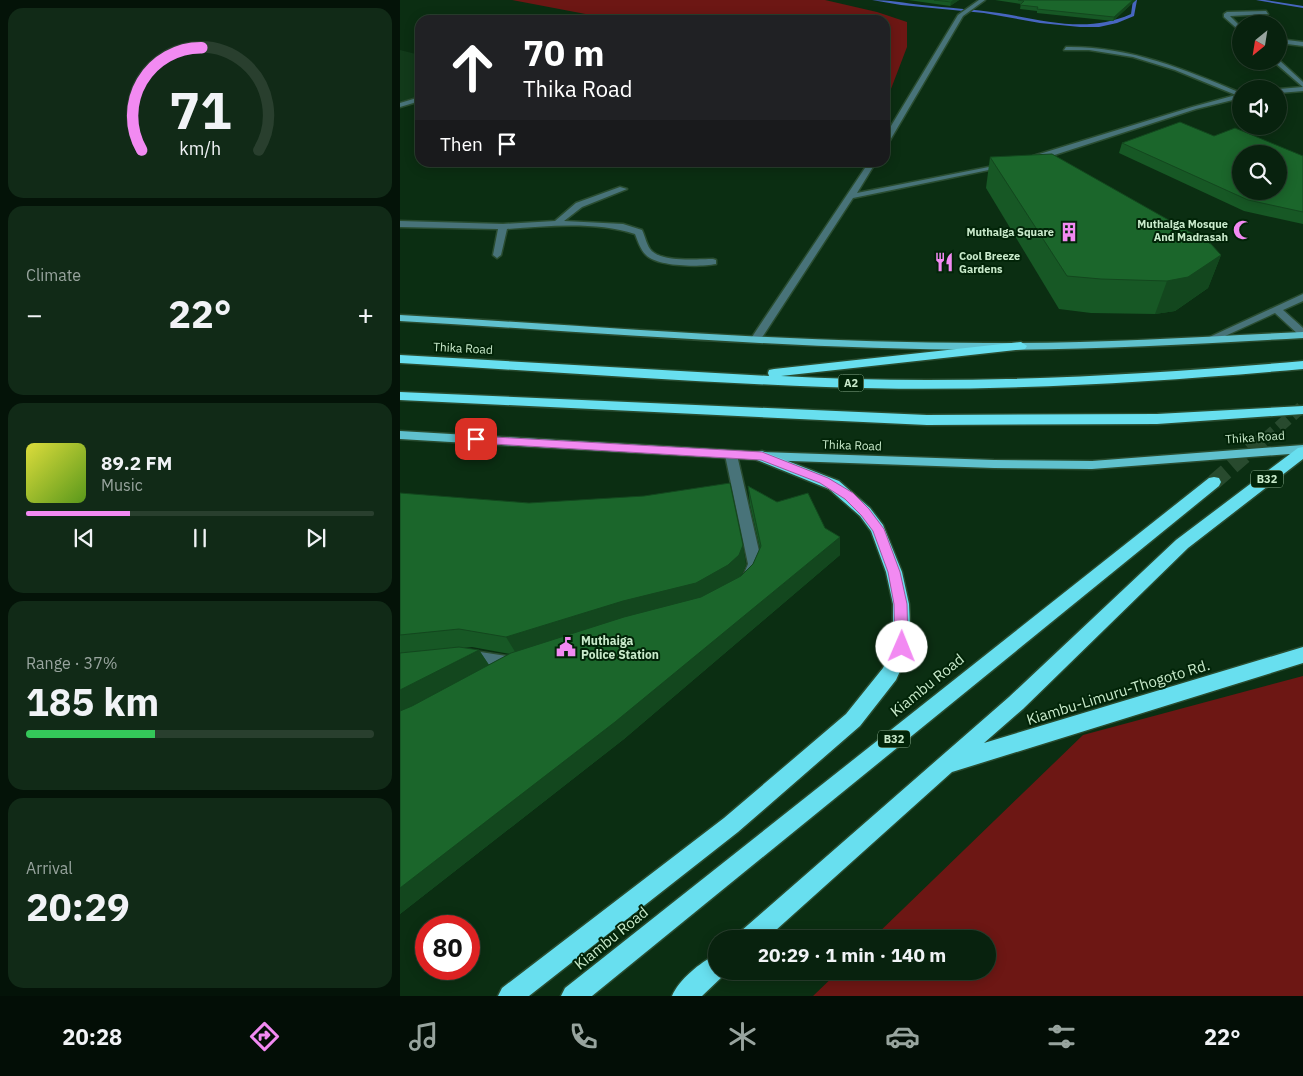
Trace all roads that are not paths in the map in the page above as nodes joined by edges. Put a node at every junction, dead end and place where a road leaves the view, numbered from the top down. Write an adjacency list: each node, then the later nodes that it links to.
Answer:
1 (982, 0): 15 (street)
2 (1266, 13): 3 (street)
3 (1232, 20)
4 (1288, 42): 5 (street)
5 (1303, 44)
6 (1066, 49): 11 (street)
7 (1286, 70): 8 (street)
8 (1303, 85)
9 (1303, 89): 10 (street)
10 (1287, 90)
11 (1232, 92)
12 (1232, 98): 16 (street)
13 (415, 100): 14 (street)
14 (400, 105)
15 (890, 134)
16 (1031, 159)
17 (1014, 164): 20 (street)
18 (870, 167): 20 (street)
19 (623, 189): 21 (street)
20 (848, 198): 30 (street)
21 (558, 223): 23 (street); 25 (street)
22 (400, 224): 23 (street)
23 (503, 227): 24 (street)
24 (497, 255)
25 (713, 262)
26 (1303, 297): 27 (street)
27 (1276, 309): 29 (street); 31 (street)
28 (400, 318): 30 (main road)
29 (1303, 334): 31 (main road)
30 (757, 338): 32 (main road)
31 (1208, 340): 32 (main road)
32 (1021, 346): 35 (highway)
33 (400, 359): 35 (highway, Thika Road / A2)
34 (1303, 365): 35 (highway, Thika Road / A2)
35 (731, 377)
36 (400, 396): 37 (highway, Thika Road)
37 (1303, 410)
38 (400, 436): 40 (main road, Thika Road)
39 (1303, 450): 41 (main road, Thika Road); 47 (highway, B32)
40 (731, 454): 41 (main road, Thika Road); 43 (street)
41 (762, 456): 50 (highway, Kiambu Road)
42 (1214, 482): 51 (highway, Kiambu Road / B32)
43 (738, 589)
44 (1303, 655): 47 (highway, Kiambu-Limuru-Thogoto Rd. / B32)
45 (454, 658): 46 (street)
46 (499, 674)
47 (945, 765): 48 (highway, B32)
48 (759, 930)
49 (708, 975): 52 (highway)
50 (510, 996)
51 (573, 996)
52 (684, 996)

